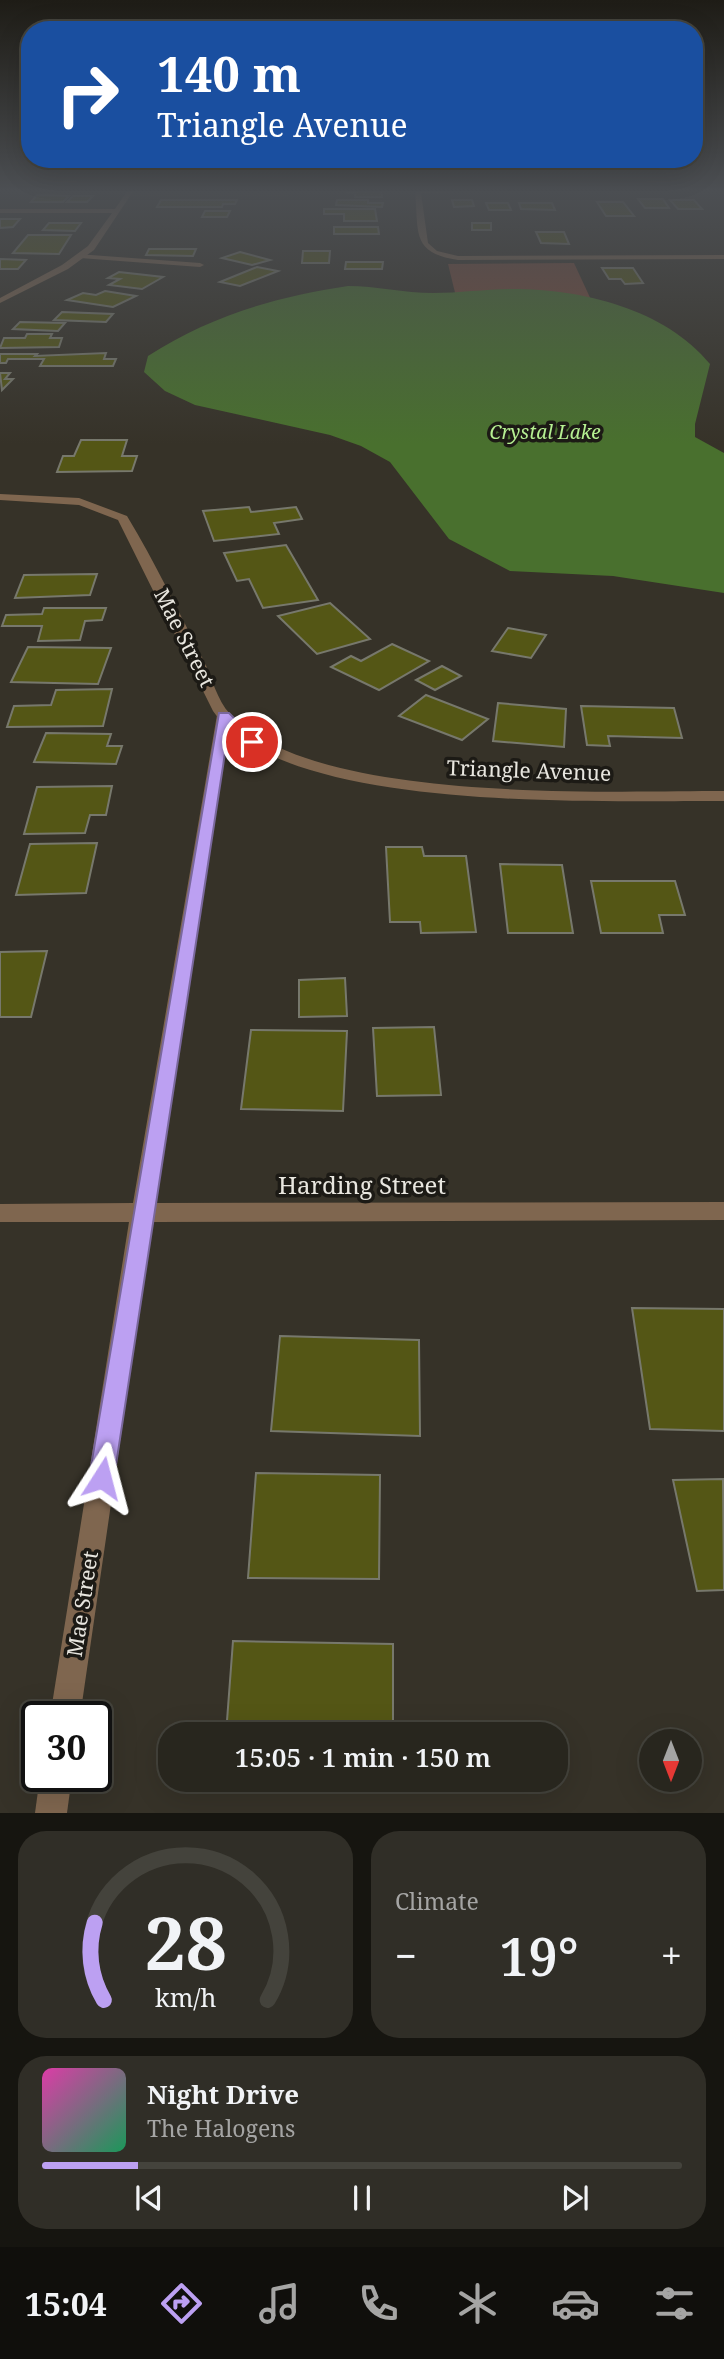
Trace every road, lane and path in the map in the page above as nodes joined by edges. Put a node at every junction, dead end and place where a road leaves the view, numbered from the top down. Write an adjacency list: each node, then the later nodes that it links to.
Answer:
1 (47, 275): 2 (street)
2 (0, 301)
3 (0, 497): 4 (street, Mae Street)
4 (224, 715): 5 (street, Triangle Avenue); 8 (street, Mae Street)
5 (724, 796)
6 (724, 1211): 8 (street, Harding Street)
7 (0, 1213): 8 (street, Harding Street)
8 (142, 1213): 9 (street, Mae Street)
9 (67, 1701)
10 (54, 1792): 11 (street)
11 (51, 1813)

